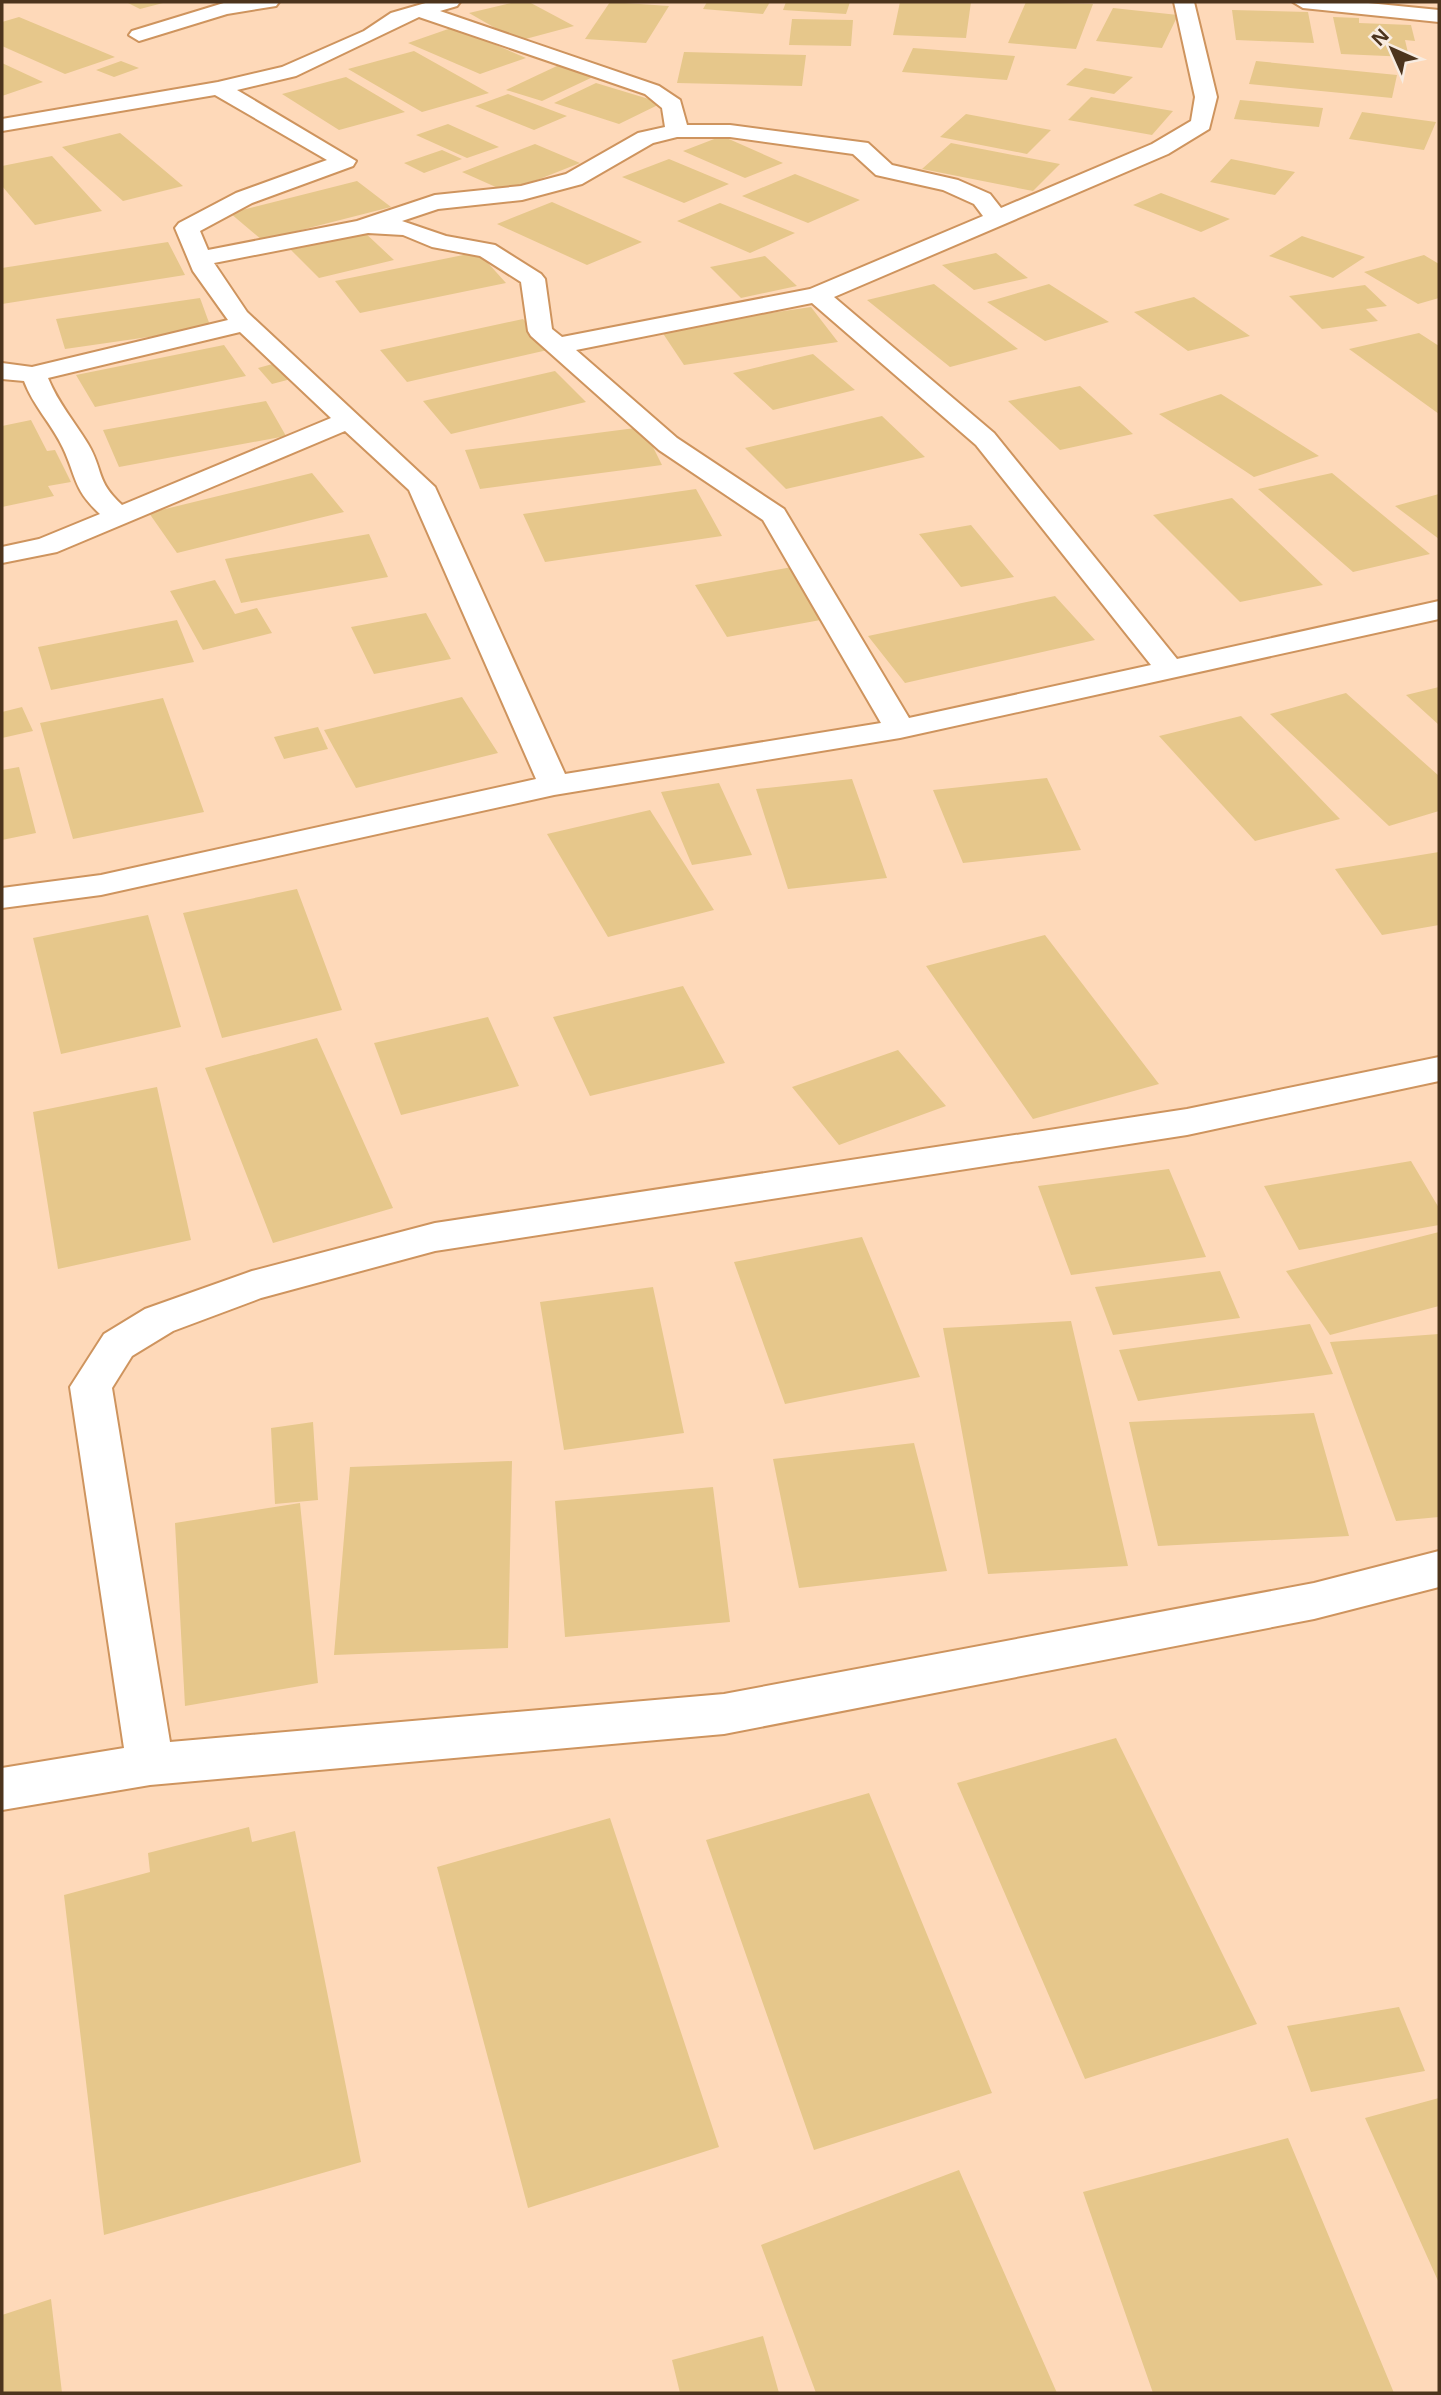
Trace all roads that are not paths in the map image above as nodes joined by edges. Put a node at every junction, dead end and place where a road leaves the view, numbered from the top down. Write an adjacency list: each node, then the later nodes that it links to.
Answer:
1 (269, 2): 5 (street)
2 (450, 2): 6 (street)
3 (1184, 2): 12 (street)
4 (1303, 2): 7 (street)
5 (220, 5): 8 (street)
6 (419, 11): 9 (street); 11 (street)
7 (1439, 14)
8 (139, 35)
9 (218, 88): 10 (street); 14 (street)
10 (2, 125)
11 (677, 131): 12 (street); 13 (street)
12 (996, 217): 15 (street)
13 (362, 227): 14 (street); 17 (street)
14 (200, 259): 16 (street)
15 (817, 295): 17 (street); 24 (street)
16 (245, 324): 19 (street); 20 (street)
17 (557, 346): 25 (street)
18 (2, 371): 19 (street)
19 (34, 375): 21 (street)
20 (349, 420): 21 (street); 26 (street)
21 (118, 516): 22 (street)
22 (2, 555)
23 (1439, 610): 24 (street)
24 (1170, 669): 25 (street)
25 (900, 729): 26 (street)
26 (554, 785): 27 (street)
27 (2, 898)
28 (1439, 1069): 30 (street)
29 (1439, 1569): 30 (street)
30 (150, 1764): 31 (street)
31 (2, 1788)

